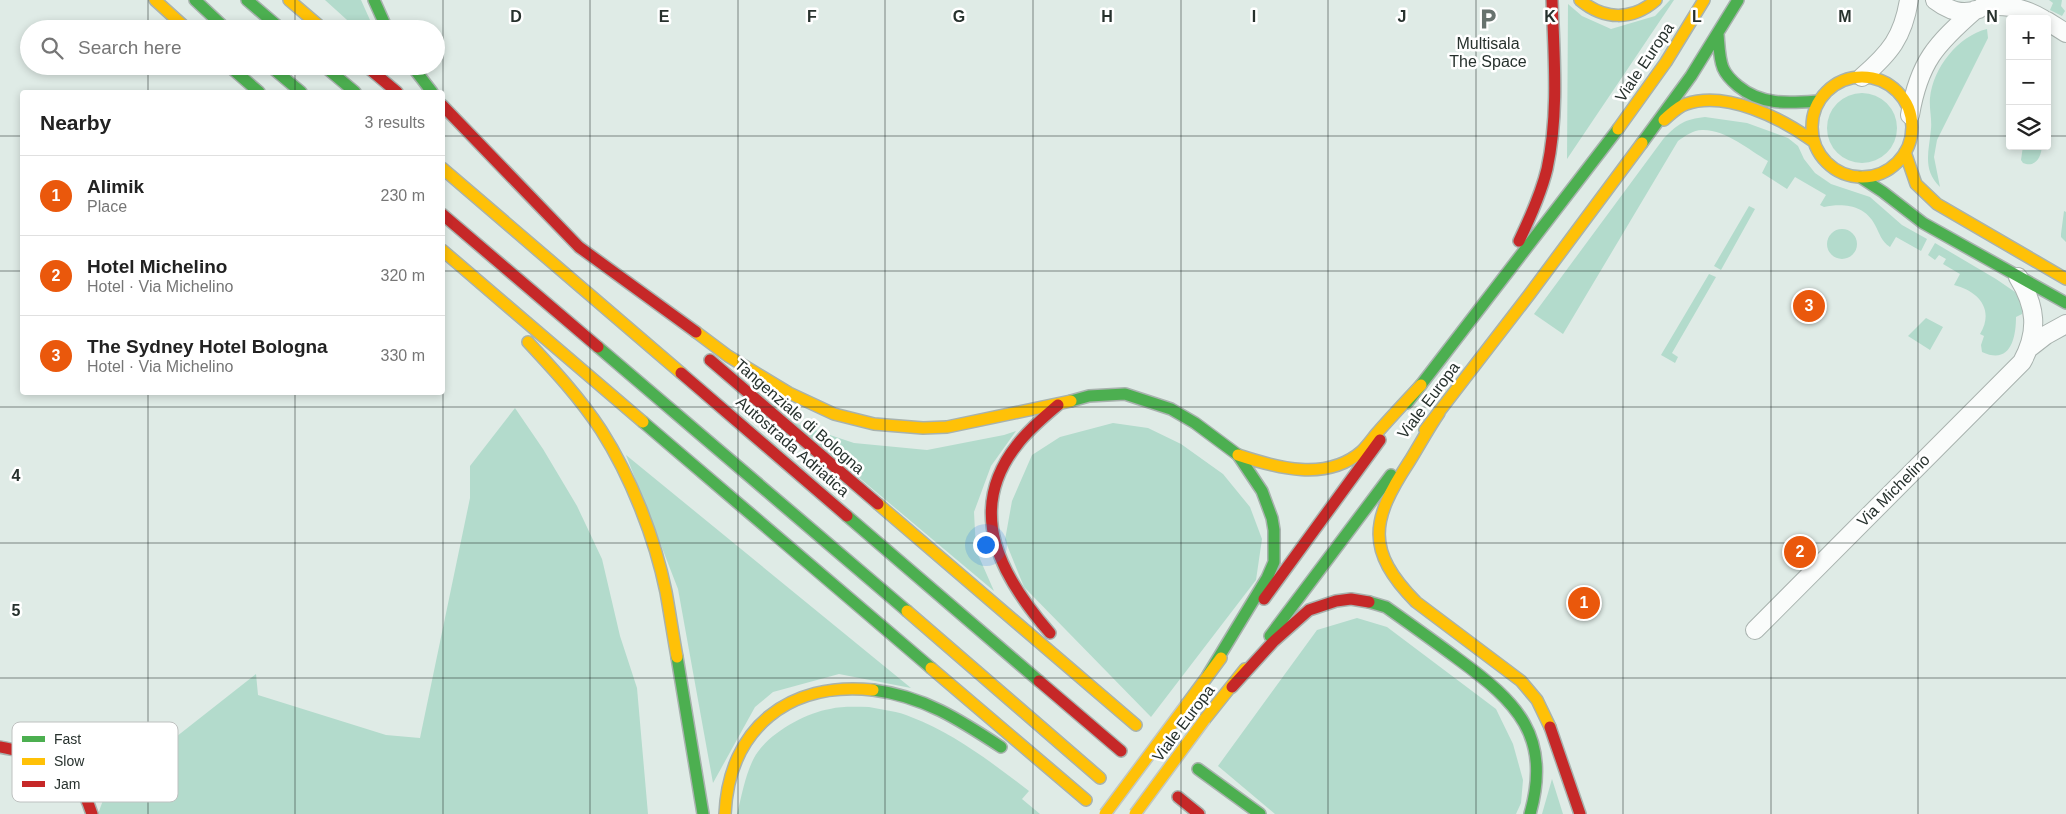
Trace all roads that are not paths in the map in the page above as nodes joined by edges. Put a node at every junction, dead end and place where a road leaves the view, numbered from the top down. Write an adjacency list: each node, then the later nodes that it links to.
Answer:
1 (156, 0): 17 (main road)
2 (195, 0): 18 (main road)
3 (247, 0): 19 (main road)
4 (289, 0): 20 (main road)
5 (374, 0): 21 (main road)
6 (1552, 0): 51 (main road)
7 (1580, 0): 8 (main road)
8 (1656, 0)
9 (1704, 0): 51 (main road, Viale Europa)
10 (1738, 0): 25 (main road, Viale Europa)
11 (1909, 0): 22 (street)
12 (1915, 0): 22 (street)
13 (1935, 0): 15 (street)
14 (2018, 4): 15 (street); 16 (street)
15 (1983, 5): 39 (street)
16 (2036, 15)
17 (177, 20)
18 (216, 20)
19 (270, 20)
20 (312, 20)
21 (384, 20)
22 (1906, 20): 31 (street)
23 (2051, 24): 24 (street)
24 (2066, 33)
25 (1718, 34): 37 (main road); 52 (main road, Viale Europa)
26 (239, 75): 32 (main road)
27 (281, 75): 33 (main road)
28 (335, 75): 34 (main road)
29 (377, 75): 35 (main road)
30 (419, 75): 36 (main road)
31 (1862, 76): 37 (main road); 39 (main road)
32 (257, 90)
33 (299, 90)
34 (353, 90)
35 (395, 90)
36 (430, 90)
37 (1819, 101): 40 (main road)
38 (445, 108): 46 (main road)
39 (1910, 115): 41 (main road)
40 (1814, 141): 44 (main road); 52 (main road)
41 (1905, 152): 44 (main road); 50 (main road)
42 (488, 170): 46 (main road)
43 (445, 171): 69 (main road, Autostrada Adriatica)
44 (1860, 177): 49 (main road)
45 (445, 217): 72 (main road)
46 (579, 246): 57 (main road); 61 (main road)
47 (445, 253): 71 (main road)
48 (445, 259): 54 (main road)
49 (2018, 277): 53 (main road); 58 (street, Via Michelino)
50 (2066, 278)
51 (1499, 283): 60 (main road, Viale Europa)
52 (1529, 295): 62 (main road, Viale Europa)
53 (2066, 303)
54 (505, 319)
55 (2066, 324): 58 (street, Via Michelino)
56 (519, 333): 74 (main road)
57 (683, 337)
58 (2028, 349): 64 (street, Via Michelino)
59 (698, 350): 66 (main road, Tangenziale di Bologna)
60 (1420, 385): 63 (main road); 67 (main road, Viale Europa)
61 (1058, 405): 63 (main road); 65 (main road)
62 (1439, 413): 68 (main road, Viale Europa); 82 (main road)
63 (1238, 456): 67 (main road)
64 (1755, 630)
65 (1060, 644)
66 (1071, 654)
67 (1208, 675): 76 (main road, Viale Europa, bridge)
68 (1232, 687): 77 (main road, Viale Europa, bridge); 81 (main road)
69 (1121, 751)
70 (1012, 755): 75 (main road)
71 (1032, 769)
72 (1100, 778)
73 (1178, 797): 78 (main road)
74 (703, 814)
75 (724, 814)
76 (1105, 814)
77 (1135, 814)
78 (1199, 814)
79 (1240, 814): 80 (main road)
80 (1260, 814)
81 (1530, 814)
82 (1580, 814)

